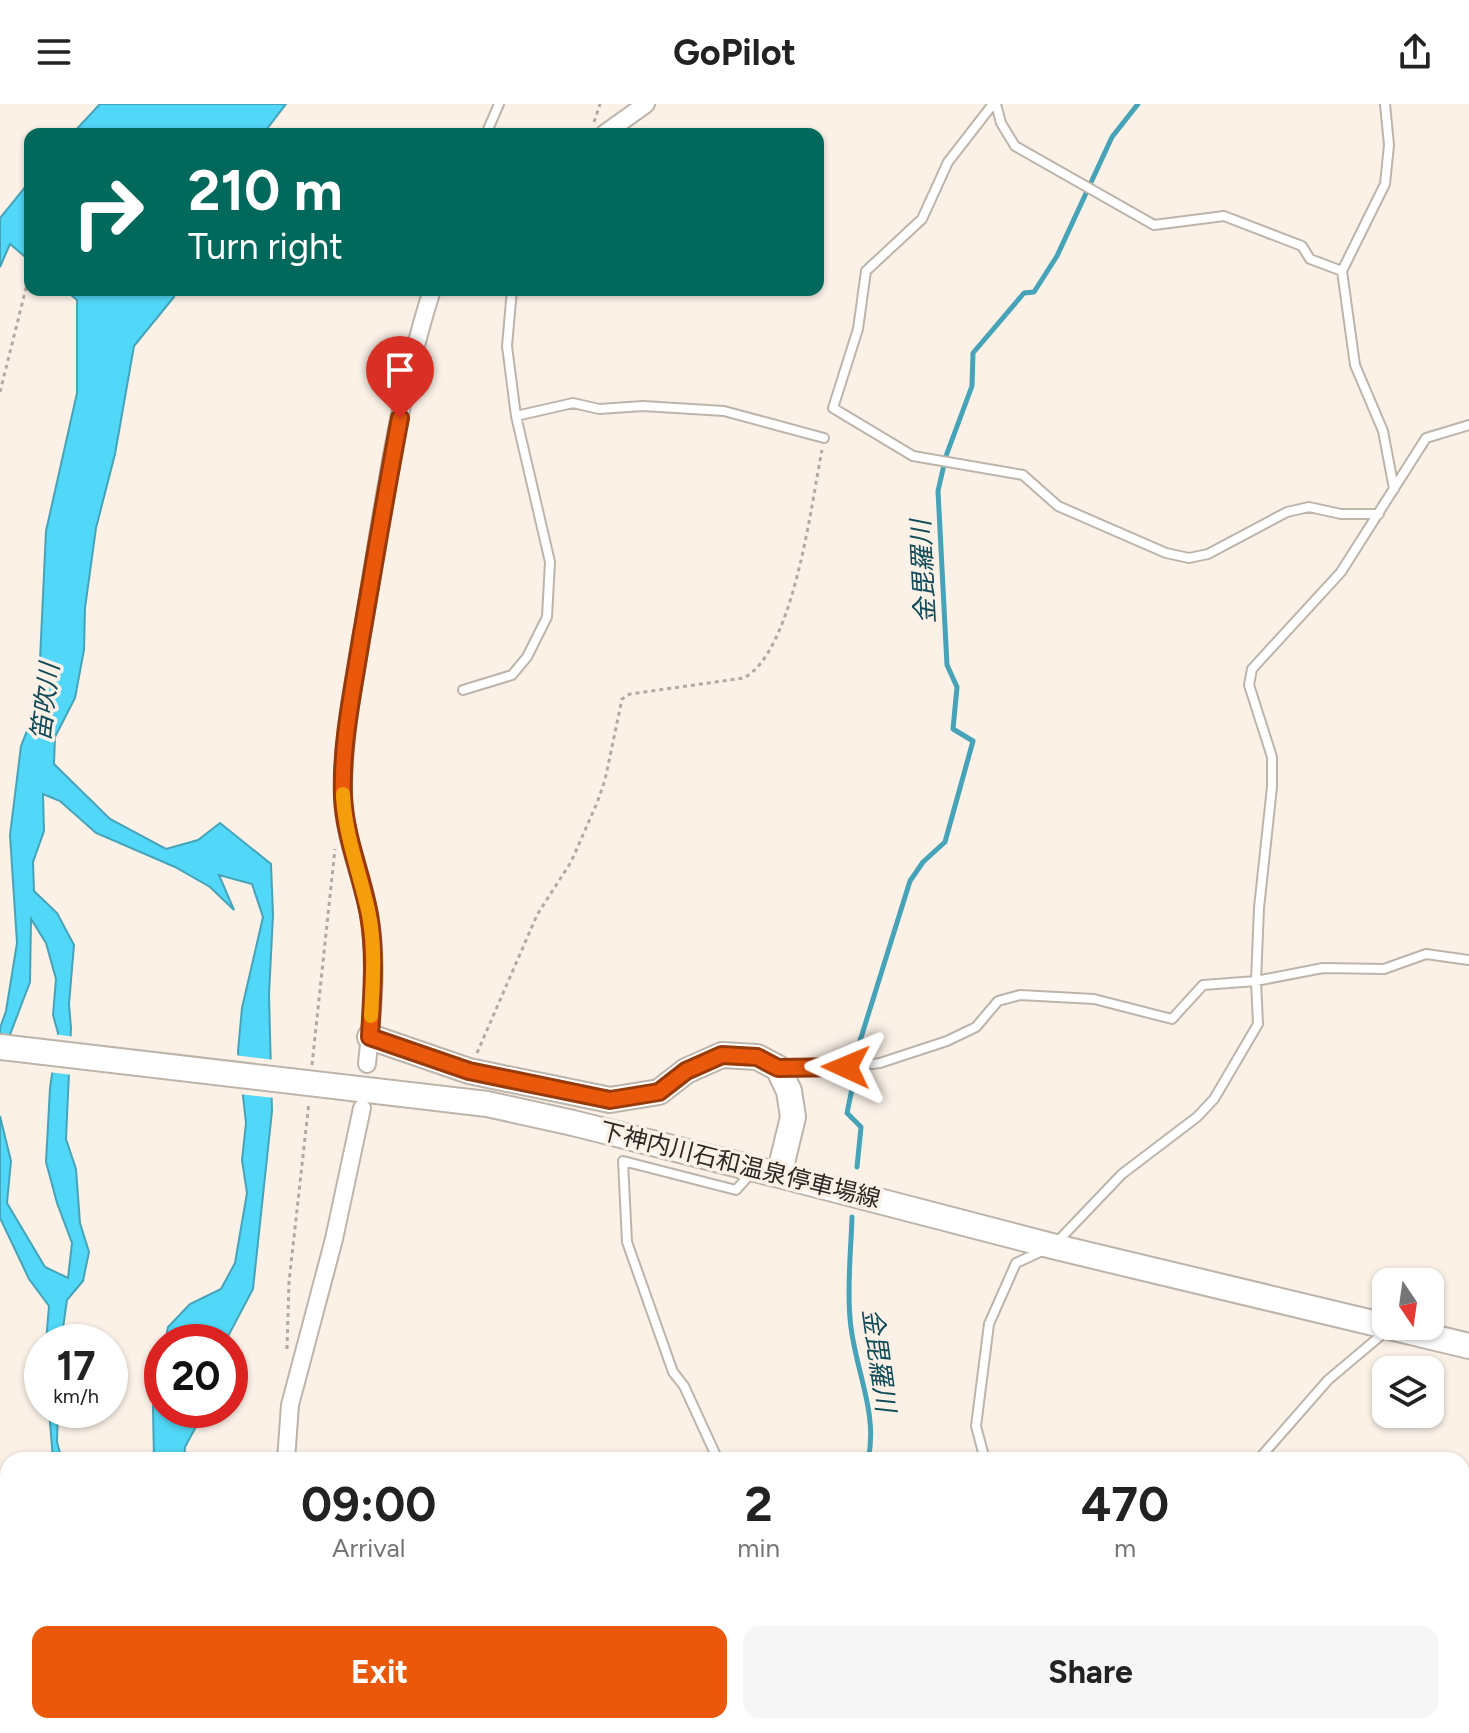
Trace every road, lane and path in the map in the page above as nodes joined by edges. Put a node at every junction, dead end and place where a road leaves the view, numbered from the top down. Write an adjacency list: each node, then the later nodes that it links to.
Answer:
1 (499, 104): 6 (lane)
2 (600, 104): 7 (path)
3 (646, 104): 8 (street)
4 (994, 104): 9 (lane); 18 (lane)
5 (1385, 104): 9 (lane)
6 (489, 128)
7 (598, 128)
8 (605, 128)
9 (1342, 271): 17 (lane)
10 (24, 296): 13 (path)
11 (430, 296): 23 (street)
12 (511, 296): 14 (lane)
13 (0, 392)
14 (516, 416): 16 (lane); 19 (lane)
15 (1469, 425): 17 (lane)
16 (824, 438): 27 (path)
17 (1394, 490): 18 (lane)
18 (1379, 514): 22 (lane)
19 (463, 690)
20 (336, 847): 28 (path)
21 (1469, 960): 22 (lane)
22 (1256, 981): 26 (lane); 32 (lane)
23 (370, 1037): 25 (street); 27 (main road)
24 (0, 1047): 28 (main road, 下神内川石和温泉停車場線)
25 (367, 1064)
26 (778, 1068): 27 (main road); 31 (main road)
27 (469, 1071)
28 (308, 1082): 30 (main road, 下神内川石和温泉停車場線); 37 (path)
29 (362, 1108): 38 (street)
30 (755, 1169): 31 (main road, 下神内川石和温泉停車場線); 39 (lane)
31 (779, 1175): 32 (main road, 下神内川石和温泉停車場線)
32 (1052, 1246): 33 (main road, 下神内川石和温泉停車場線); 40 (lane)
33 (1372, 1325)
34 (1376, 1340): 41 (lane)
35 (1441, 1340): 36 (main road, 下神内川石和温泉停車場線)
36 (1469, 1346)
37 (287, 1355)
38 (287, 1452)
39 (714, 1452)
40 (983, 1452)
41 (1265, 1452)

